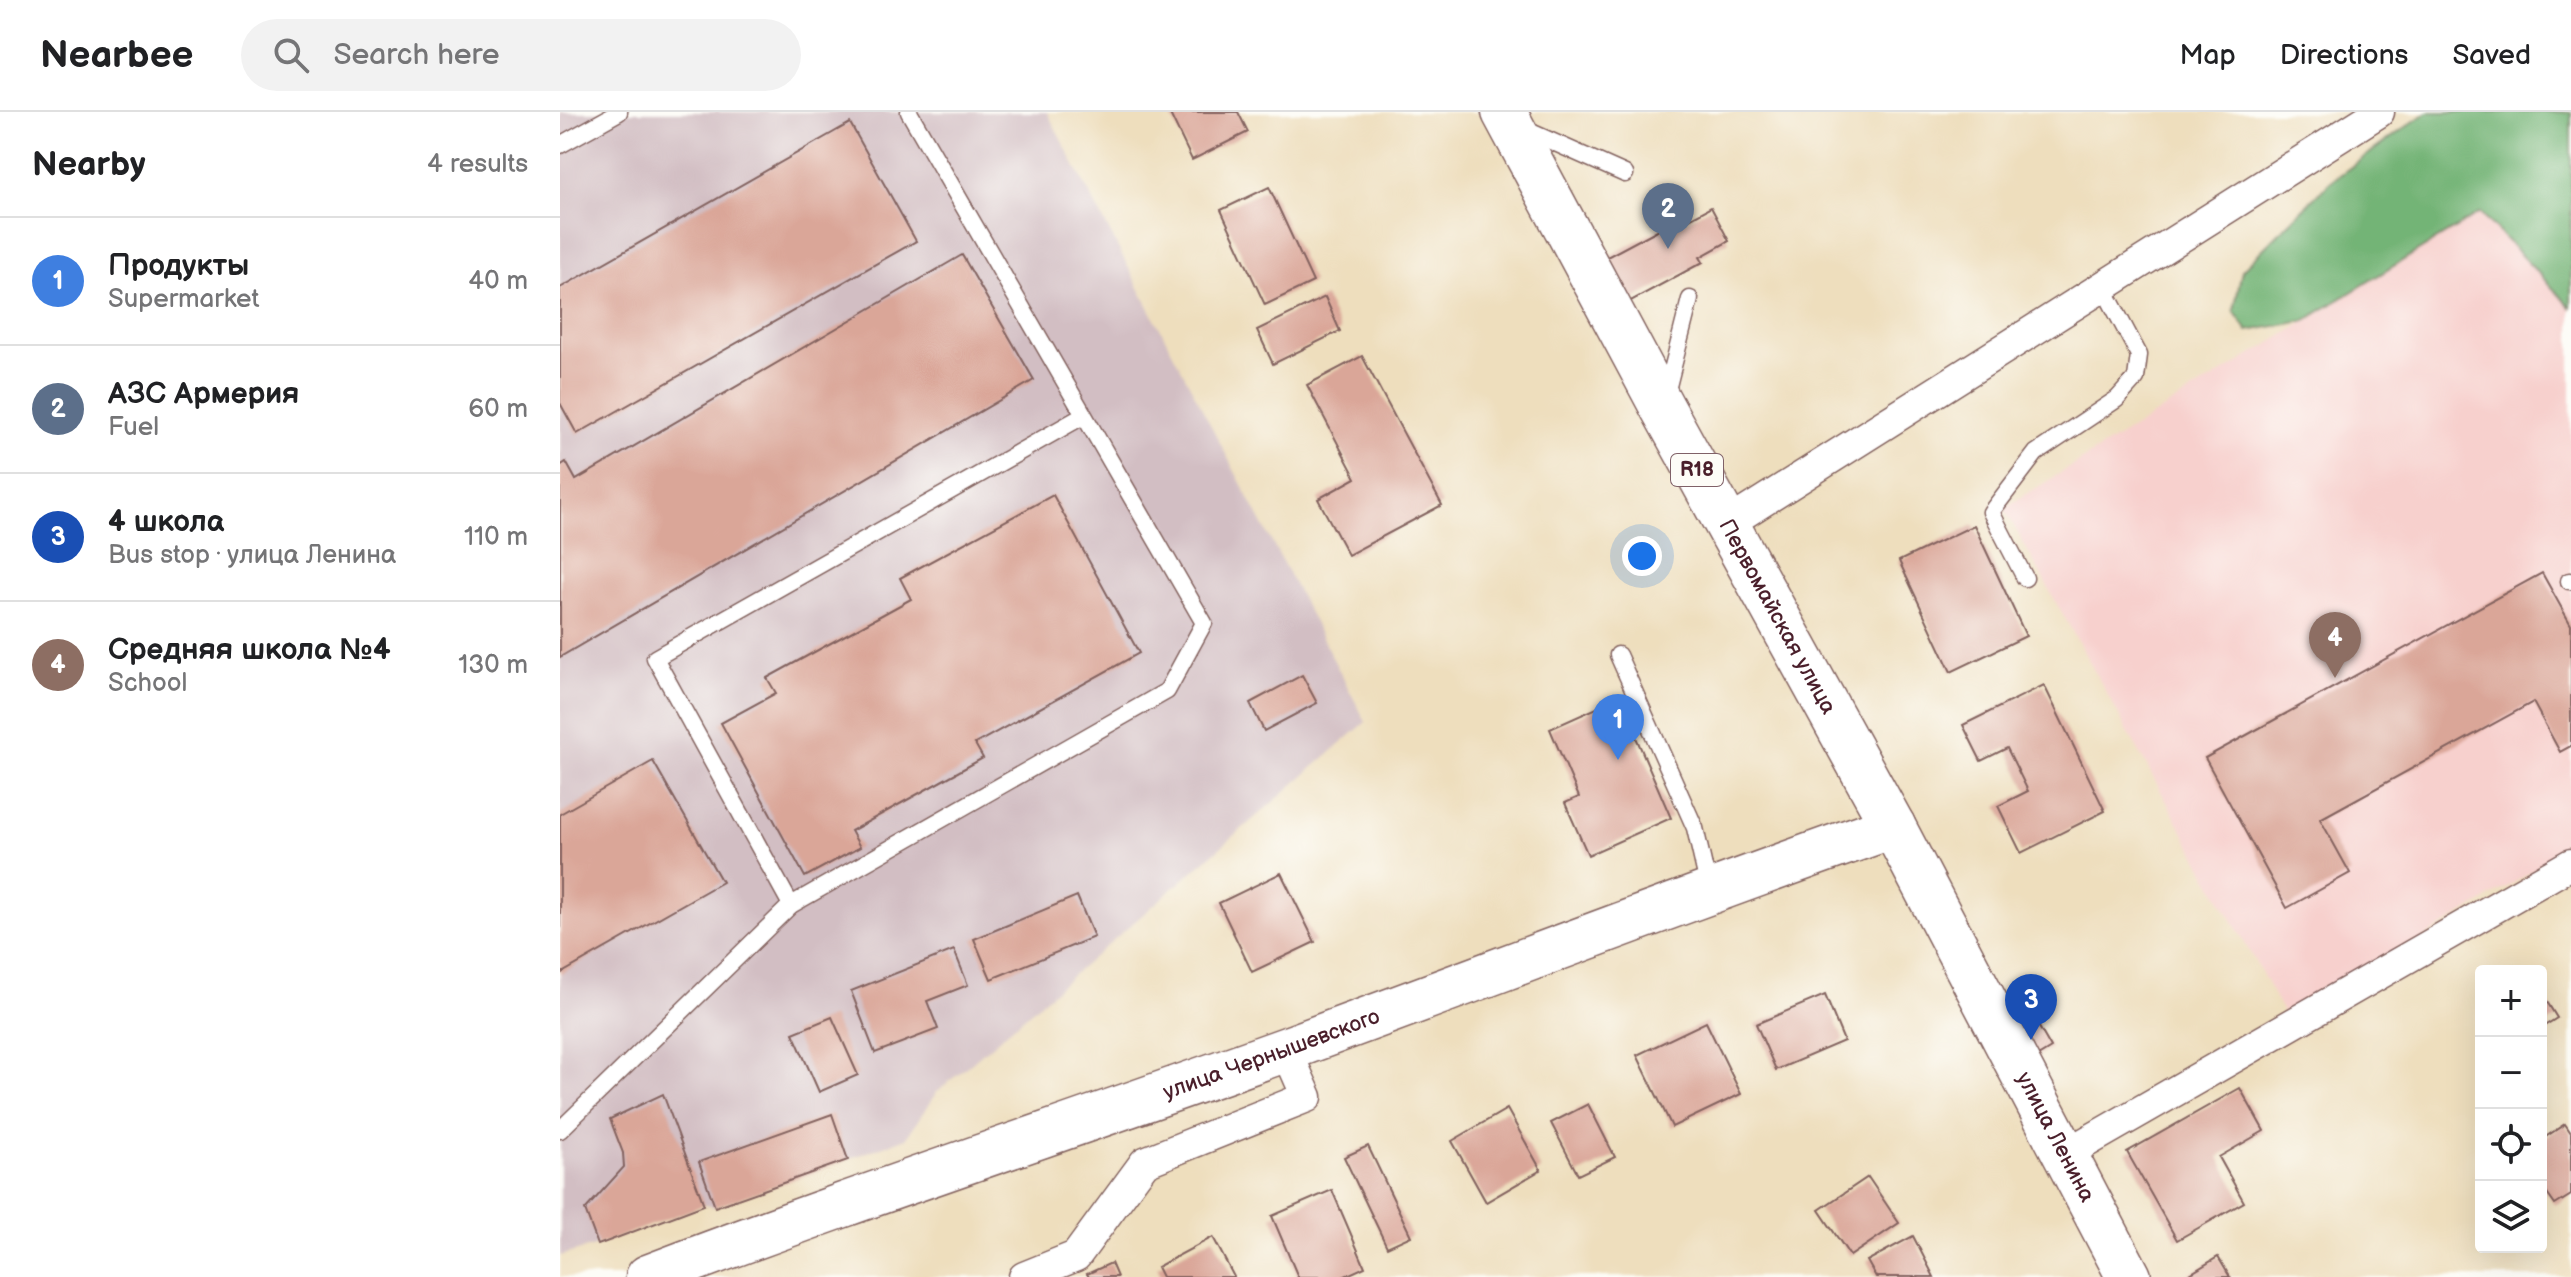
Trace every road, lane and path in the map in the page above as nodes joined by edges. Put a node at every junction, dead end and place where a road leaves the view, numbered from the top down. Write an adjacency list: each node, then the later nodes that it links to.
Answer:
1 (619, 112): 5 (lane)
2 (909, 112): 10 (lane)
3 (2379, 112): 7 (street)
4 (1508, 118): 6 (lane); 9 (main road, Первомайская улица / R18)
5 (560, 145)
6 (1625, 174)
7 (2103, 287): 11 (street); 12 (lane)
8 (1690, 299): 9 (lane)
9 (1662, 407): 11 (main road, Первомайская улица / R18)
10 (1083, 416): 17 (lane); 17 (lane)
11 (1727, 524): 14 (main road, Первомайская улица / R18)
12 (2025, 578)
13 (1618, 655): 16 (lane)
14 (1893, 826): 16 (main road, улица Чернышевского); 20 (main road, улица Ленина / R18)
15 (2571, 864): 20 (street)
16 (1709, 890): 18 (main road, улица Чернышевского)
17 (791, 905): 19 (lane)
18 (1286, 1049): 22 (main road, улица Чернышевского); 23 (street)
19 (560, 1130)
20 (2064, 1155): 21 (main road, улица Ленина / R18)
21 (2116, 1273)
22 (648, 1277)
23 (1024, 1277)

